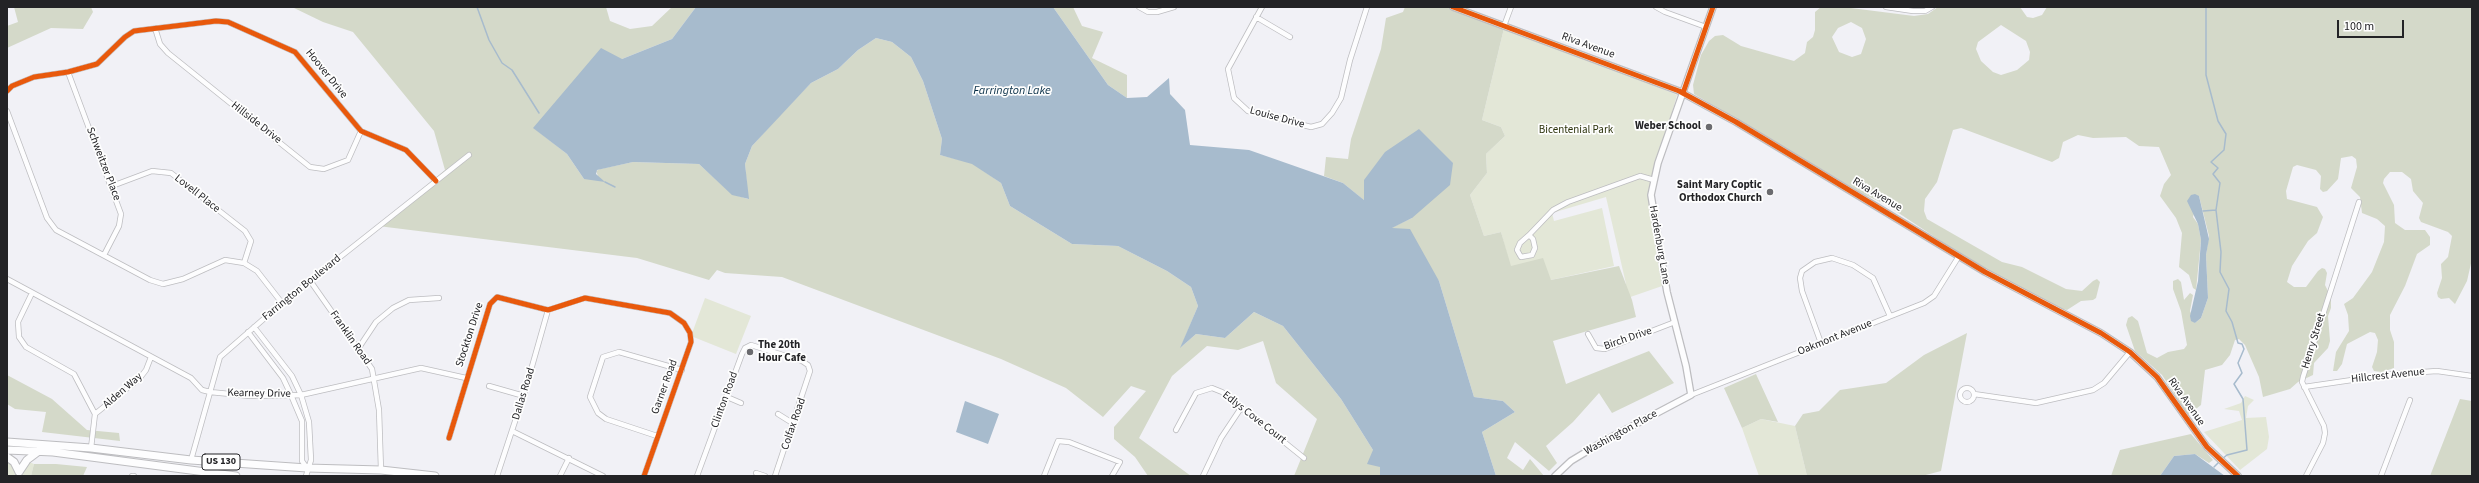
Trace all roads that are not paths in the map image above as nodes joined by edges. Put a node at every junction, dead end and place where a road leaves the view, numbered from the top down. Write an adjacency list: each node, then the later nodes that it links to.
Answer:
1 (1139, 7): 2 (street)
2 (1174, 7)
3 (1262, 7): 11 (street, Louise Drive)
4 (1367, 7): 11 (street, Louise Drive)
5 (1453, 7): 12 (street, Riva Avenue)
6 (1511, 7): 12 (street)
7 (1656, 7): 13 (street)
8 (1713, 7): 13 (street, Hardenburg Lane)
9 (1886, 7): 10 (street)
10 (1932, 7)
11 (1256, 17): 15 (street)
12 (1504, 26): 18 (street, Riva Avenue)
13 (1706, 27): 18 (street, Hardenburg Lane)
14 (155, 28): 16 (street, Hoover Drive); 20 (street, Hoover Drive); 20 (street, Hillside Drive)
15 (1290, 37)
16 (68, 72): 17 (street, Hoover Drive); 24 (street, Schweitzer Place)
17 (7, 91)
18 (1683, 94): 22 (street, Hardenburg Lane); 28 (street, Riva Avenue)
19 (7, 111): 27 (street)
20 (361, 131): 23 (street, Hoover Drive)
21 (470, 155): 23 (street, Farrington Boulevard)
22 (1654, 180): 26 (street); 37 (street, Hardenburg Lane)
23 (436, 181): 31 (street, Farrington Boulevard)
24 (112, 186): 27 (street, Schweitzer Place); 29 (street, Lovell Place)
25 (2359, 202): 51 (street, Henry Street)
26 (1529, 235): 26 (street)
27 (104, 256): 29 (street)
28 (1959, 256): 36 (street, Oakmont Avenue); 43 (street, Riva Avenue)
29 (244, 263): 34 (street)
30 (7, 279): 32 (street, Kearney Drive)
31 (311, 282): 34 (street, Farrington Boulevard); 42 (street, Franklin Road)
32 (32, 293): 44 (street, Kearney Drive); 62 (street)
33 (439, 298): 42 (street)
34 (282, 302): 38 (street, Farrington Boulevard)
35 (548, 310): 45 (street, Garner Road); 48 (street, Stockton Drive); 57 (street, Dallas Road)
36 (1890, 316): 41 (street, Oakmont Avenue); 41 (street)
37 (1675, 322): 40 (street, Birch Drive); 56 (street, Hardenburg Lane)
38 (254, 327): 39 (street, Farrington Boulevard); 55 (street)
39 (248, 332): 52 (street, Farrington Boulevard); 54 (street)
40 (1588, 334)
41 (1821, 343): 56 (street, Oakmont Avenue)
42 (358, 349): 49 (street, Franklin Road)
43 (2130, 352): 53 (street); 93 (street, Riva Avenue)
44 (151, 357): 52 (street, Kearney Drive); 62 (street, Alden Way)
45 (682, 370): 67 (street, Garner Road); 67 (street)
46 (810, 371): 58 (street, Clinton Road); 64 (street, Colfax Road)
47 (2472, 376): 51 (street, Hillcrest Avenue)
48 (466, 378): 49 (street, Kearney Drive); 68 (street, Stockton Drive)
49 (374, 380): 55 (street, Kearney Drive); 77 (street, Franklin Road)
50 (489, 386): 57 (street)
51 (2304, 387): 94 (street)
52 (210, 392): 54 (street, Kearney Drive); 76 (street, Farrington Boulevard)
53 (1974, 394)
54 (292, 395): 55 (street, Kearney Drive); 78 (street)
55 (301, 395): 78 (street)
56 (1691, 395): 92 (street, Washington Place)
57 (524, 396): 66 (street, Dallas Road)
58 (727, 397): 60 (street); 86 (street, Clinton Road)
59 (2410, 400): 95 (street)
60 (741, 403)
61 (1242, 408): 65 (street, Edlys Cove Court); 75 (street, Edlys Cove Court); 91 (street)
62 (95, 414): 70 (street, Alden Way)
63 (778, 414): 64 (street)
64 (794, 424): 88 (street, Colfax Road)
65 (1176, 430)
66 (512, 431): 74 (street); 82 (street, Dallas Road)
67 (657, 436): 85 (street, Garner Road)
68 (449, 438)
69 (7, 442): 70 (highway, US 130)
70 (91, 448): 76 (highway, US 130)
71 (7, 450): 72 (highway, US 130)
72 (39, 451): 73 (highway); 80 (highway, US 130)
73 (7, 457)
74 (569, 458): 83 (street); 84 (street)
75 (1304, 458)
76 (191, 460): 78 (highway, US 130)
77 (381, 470): 78 (highway, US 130); 81 (highway, US 130)
78 (306, 472)
79 (756, 473): 87 (street)
80 (236, 476)
81 (435, 476)
82 (497, 476)
83 (560, 476)
84 (603, 476)
85 (644, 476)
86 (697, 476)
87 (765, 476)
88 (775, 476)
89 (1044, 476): 90 (street)
90 (1112, 476)
91 (1203, 476)
92 (1555, 476)
93 (2238, 476)
94 (2306, 476)
95 (2381, 476)

